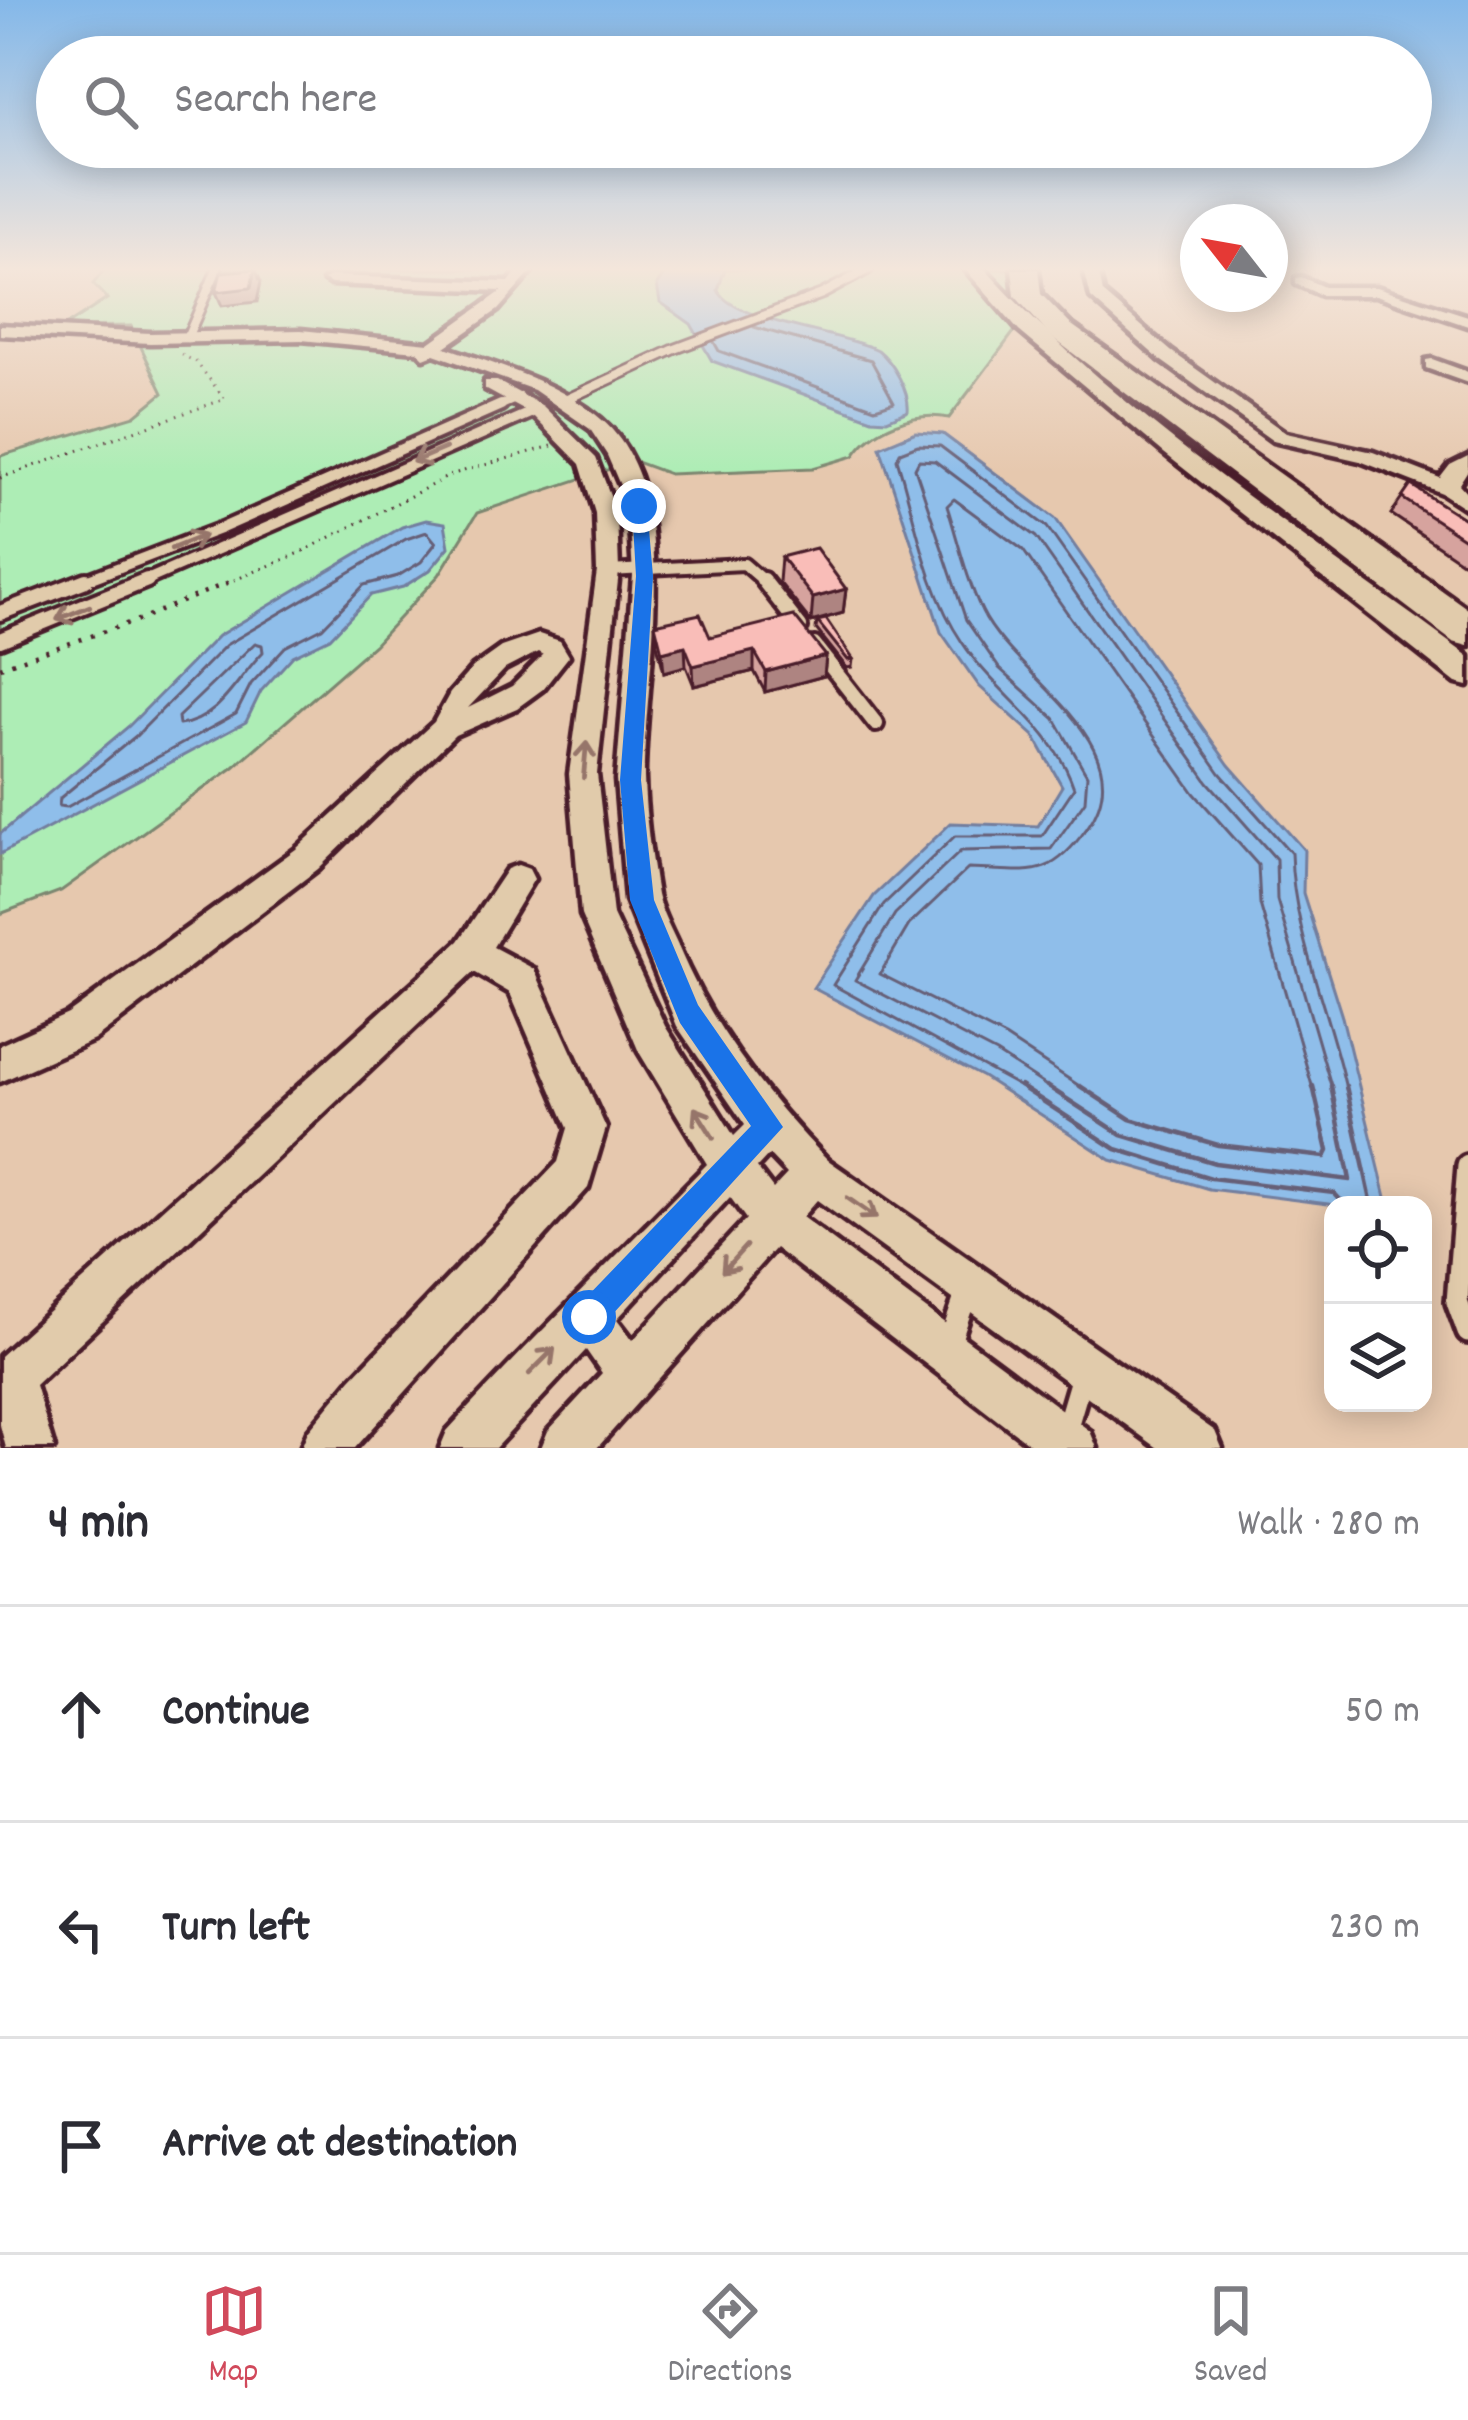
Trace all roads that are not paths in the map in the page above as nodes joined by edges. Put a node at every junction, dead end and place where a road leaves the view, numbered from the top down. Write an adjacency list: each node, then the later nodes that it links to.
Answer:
1 (86, 337): 10 (street)
2 (186, 337): 10 (lane)
3 (453, 337): 11 (street)
4 (706, 337): 15 (lane)
5 (1037, 337): 25 (main road)
6 (1069, 337): 23 (highway)
7 (1095, 337): 21 (highway)
8 (1144, 337): 17 (street)
9 (0, 342): 10 (street)
10 (183, 344): 11 (street)
11 (424, 354): 14 (street); 15 (street)
12 (1432, 364): 13 (street)
13 (1468, 378)
14 (520, 397): 15 (street); 22 (lane, one-way to 14)
15 (547, 399): 19 (street); 20 (street); 24 (lane, one-way to 24)
16 (1468, 462): 17 (street)
17 (1450, 489): 18 (street)
18 (1468, 504)
19 (608, 571): 20 (lane); 32 (street, one-way to 19)
20 (644, 571): 26 (lane); 31 (street)
21 (1468, 604)
22 (0, 613)
23 (1468, 631)
24 (0, 640)
25 (1468, 674)
26 (876, 724)
27 (445, 728): 30 (street)
28 (518, 879): 29 (street)
29 (471, 952): 42 (street); 45 (street)
30 (0, 1064)
31 (769, 1127): 32 (street); 34 (street)
32 (730, 1165): 35 (street); 37 (street)
33 (1468, 1166): 38 (lane)
34 (814, 1174): 35 (street); 36 (street, one-way to 36)
35 (771, 1219): 39 (street); 41 (street, one-way to 41)
36 (970, 1284): 39 (lane); 40 (street)
37 (589, 1317): 41 (street); 46 (street, one-way to 37)
38 (1468, 1332)
39 (946, 1352): 43 (street)
40 (1085, 1367): 43 (lane); 48 (street)
41 (631, 1374): 47 (street)
42 (5, 1382): 44 (street)
43 (1068, 1444)
44 (30, 1448)
45 (326, 1448)
46 (464, 1448)
47 (565, 1448)
48 (1198, 1448)

